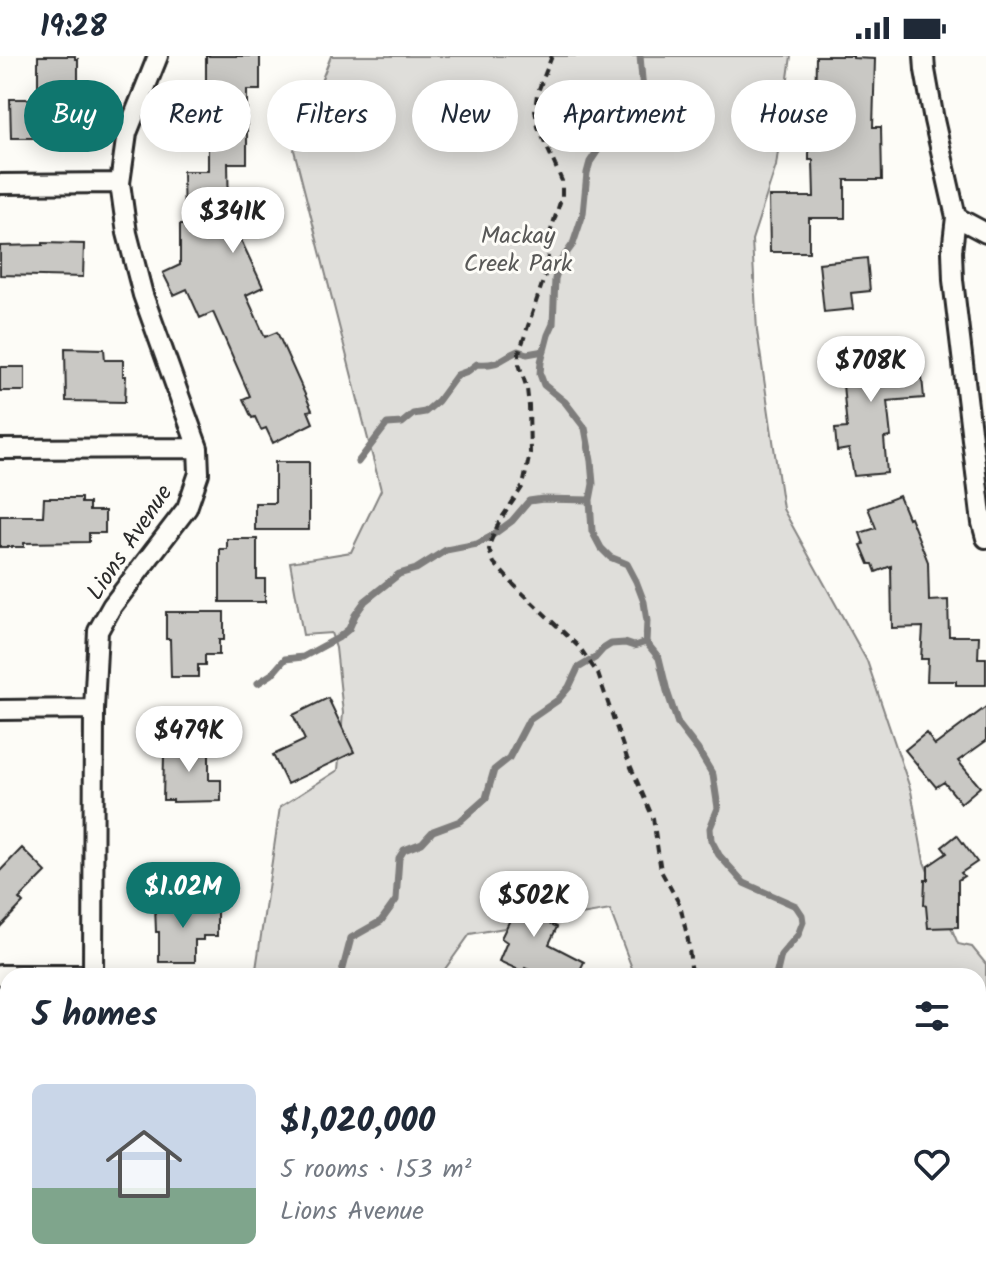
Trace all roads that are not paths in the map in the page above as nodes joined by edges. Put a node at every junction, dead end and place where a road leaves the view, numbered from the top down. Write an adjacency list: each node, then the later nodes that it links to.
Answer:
1 (158, 56): 3 (street, Lions Avenue)
2 (924, 56): 5 (street)
3 (120, 183): 4 (street); 7 (street, Lions Avenue)
4 (0, 184)
5 (956, 217): 6 (street); 9 (street)
6 (986, 233)
7 (198, 448): 8 (street); 10 (street, Lions Avenue)
8 (0, 449)
9 (986, 538)
10 (94, 709): 11 (street); 12 (street, Lions Avenue)
11 (0, 710)
12 (93, 968)

